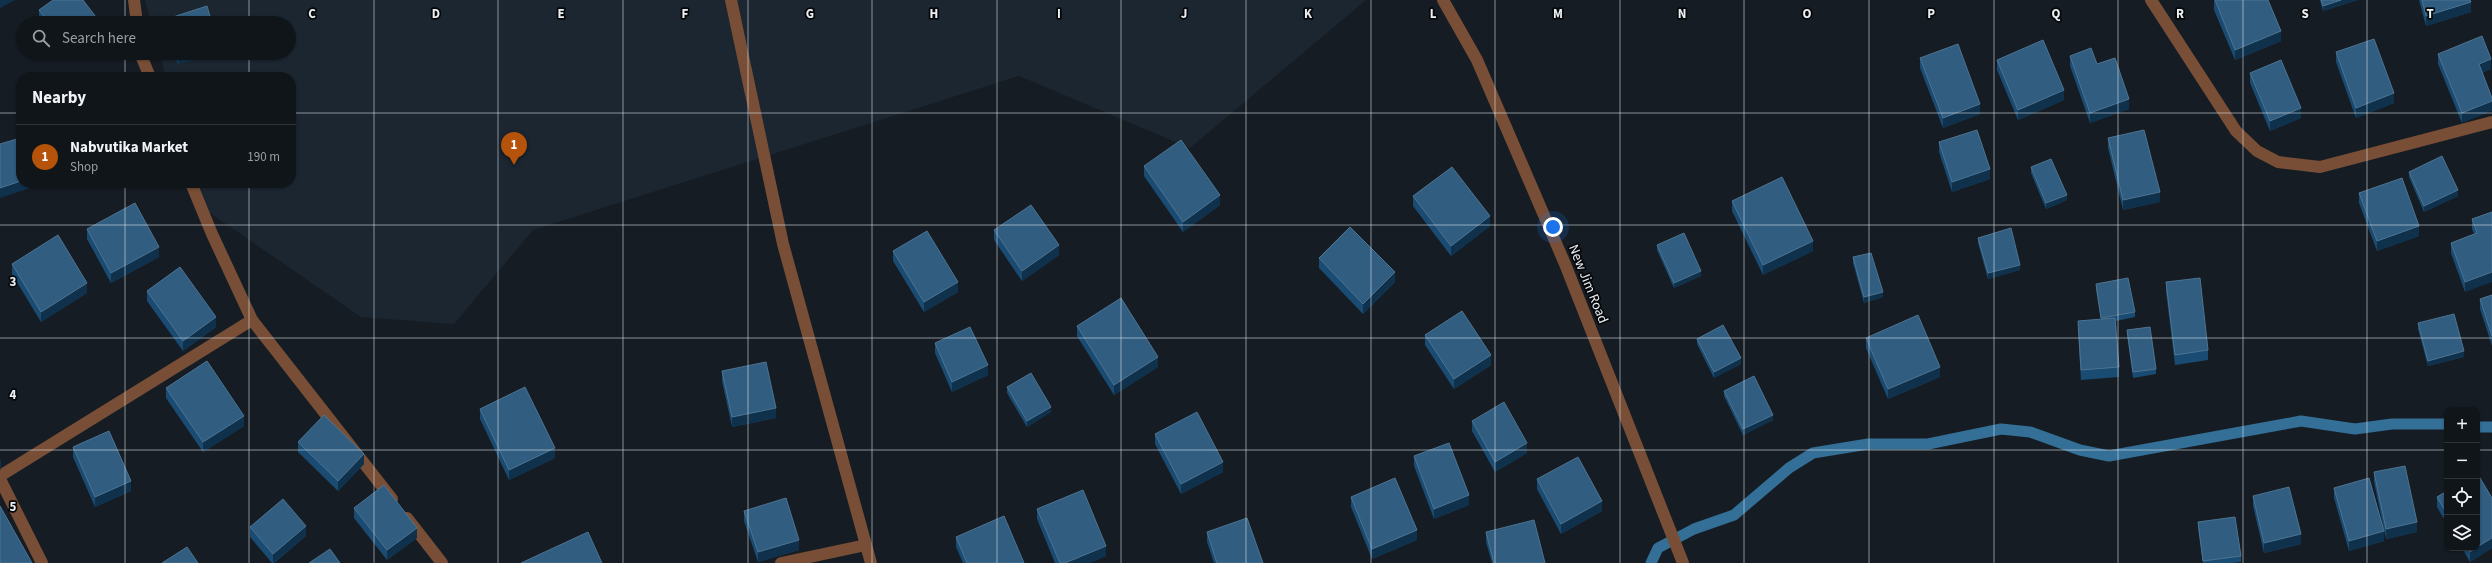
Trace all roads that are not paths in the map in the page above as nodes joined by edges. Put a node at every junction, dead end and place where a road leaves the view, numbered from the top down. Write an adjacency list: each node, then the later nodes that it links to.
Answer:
1 (134, 0): 5 (street)
2 (731, 0): 12 (street)
3 (1443, 0): 17 (street, New Jim Road)
4 (2151, 0): 8 (street)
5 (135, 16)
6 (143, 60): 7 (street)
7 (148, 72)
8 (2492, 122)
9 (193, 188): 10 (street)
10 (252, 320): 11 (street); 14 (street)
11 (0, 477): 13 (street)
12 (866, 545): 15 (street); 16 (street)
13 (42, 563)
14 (442, 563)
15 (781, 563)
16 (871, 563)
17 (1683, 563)

